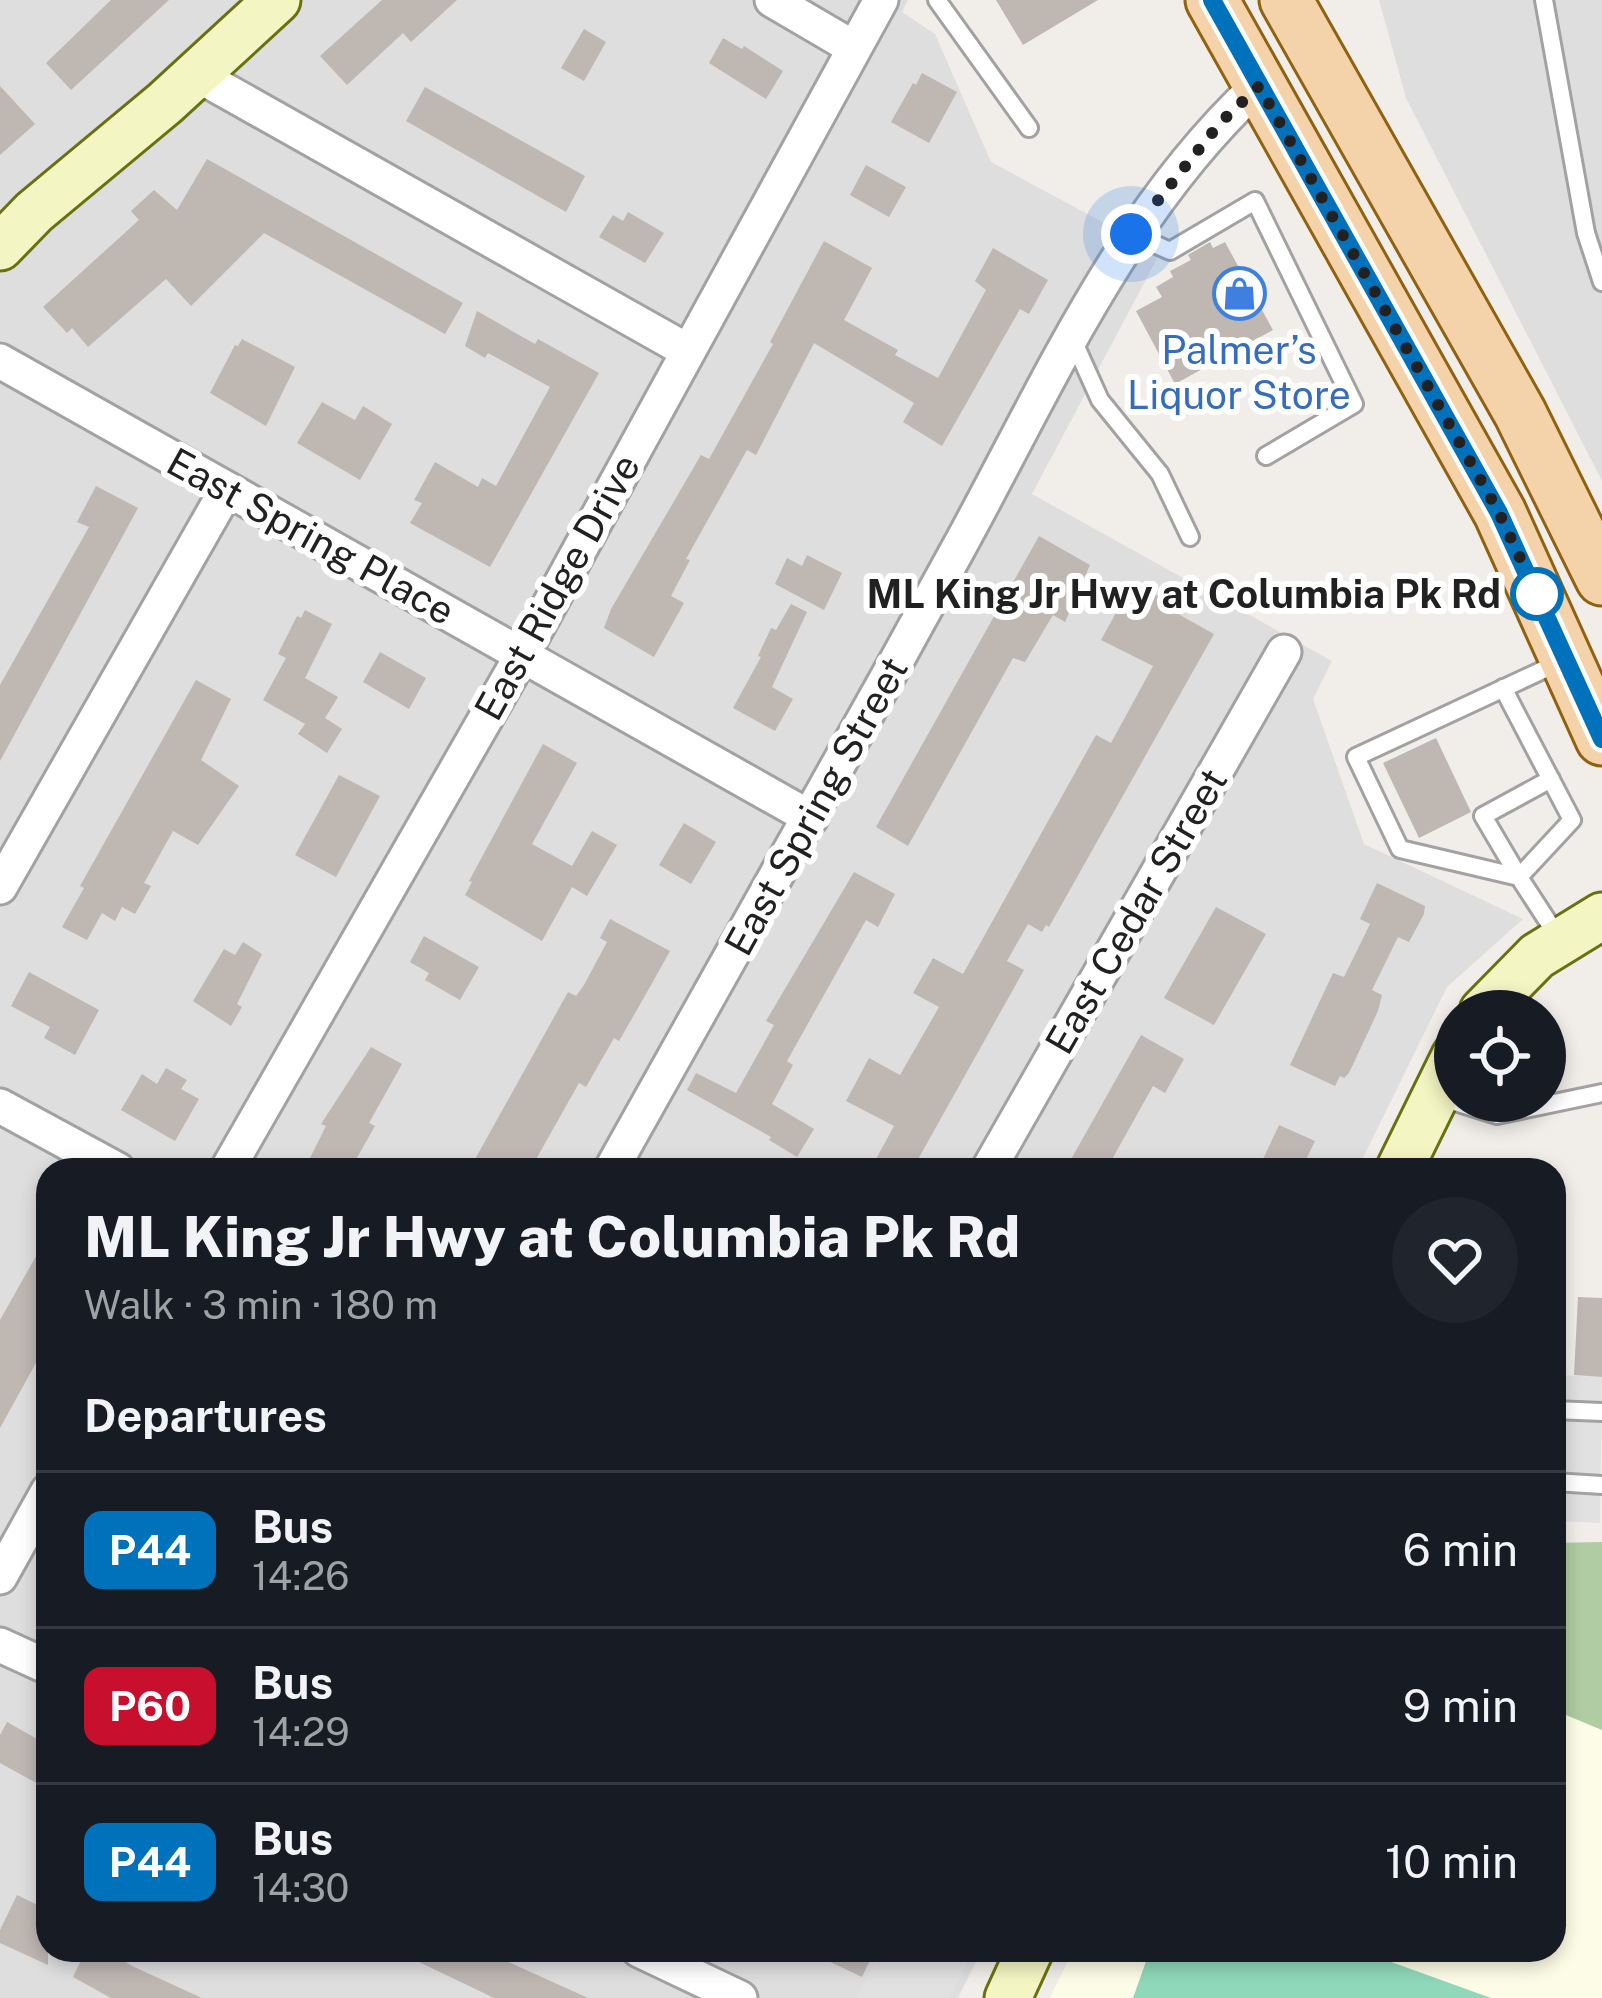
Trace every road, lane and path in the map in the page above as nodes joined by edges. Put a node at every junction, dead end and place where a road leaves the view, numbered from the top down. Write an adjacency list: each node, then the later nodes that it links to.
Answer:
1 (277, 0): 10 (street)
2 (772, 0): 8 (street)
3 (881, 0): 8 (street, East Ridge Drive)
4 (937, 0): 11 (lane)
5 (1212, 0): 9 (main road)
6 (1286, 0): 9 (main road)
7 (1544, 0): 14 (lane)
8 (854, 48): 16 (street, East Ridge Drive)
9 (1286, 68): 12 (street, East Spring Street); 21 (main road); 24 (main road)
10 (196, 74): 13 (street); 16 (street)
11 (1029, 128)
12 (1131, 234): 15 (street, East Spring Street); 18 (lane)
13 (0, 247)
14 (1602, 282)
15 (1073, 340): 20 (lane); 28 (street, East Spring Street)
16 (686, 350): 23 (street, East Ridge Drive)
17 (0, 361): 19 (street, East Spring Place)
18 (1266, 457)
19 (227, 489): 23 (street, East Spring Place); 30 (street)
20 (1190, 537)
21 (1602, 579)
22 (1285, 652): 41 (street, East Cedar Street)
23 (522, 655): 28 (street, East Spring Place); 39 (street, East Ridge Drive)
24 (1566, 659): 25 (lane); 26 (main road)
25 (1503, 688): 27 (lane); 29 (lane)
26 (1602, 739)
27 (1551, 778): 29 (lane); 29 (lane)
28 (811, 818): 40 (street, East Spring Street)
29 (1519, 877): 32 (lane)
30 (0, 887)
31 (1602, 916): 32 (street)
32 (1559, 940): 33 (street)
33 (1501, 990)
34 (1602, 1094): 36 (lane)
35 (1434, 1098): 42 (street)
36 (1566, 1101)
37 (0, 1106): 38 (street)
38 (96, 1158)
39 (234, 1158)
40 (617, 1158)
41 (995, 1158)
42 (1405, 1158)
43 (1566, 1410): 44 (lane)
44 (1602, 1412)
45 (1566, 1483): 46 (lane)
46 (1602, 1485)
47 (36, 1512): 48 (street)
48 (0, 1577)
49 (0, 1645): 50 (street)
50 (36, 1662)
51 (665, 1962): 53 (street)
52 (1024, 1962): 54 (street)
53 (740, 1998)
54 (1008, 1998)

